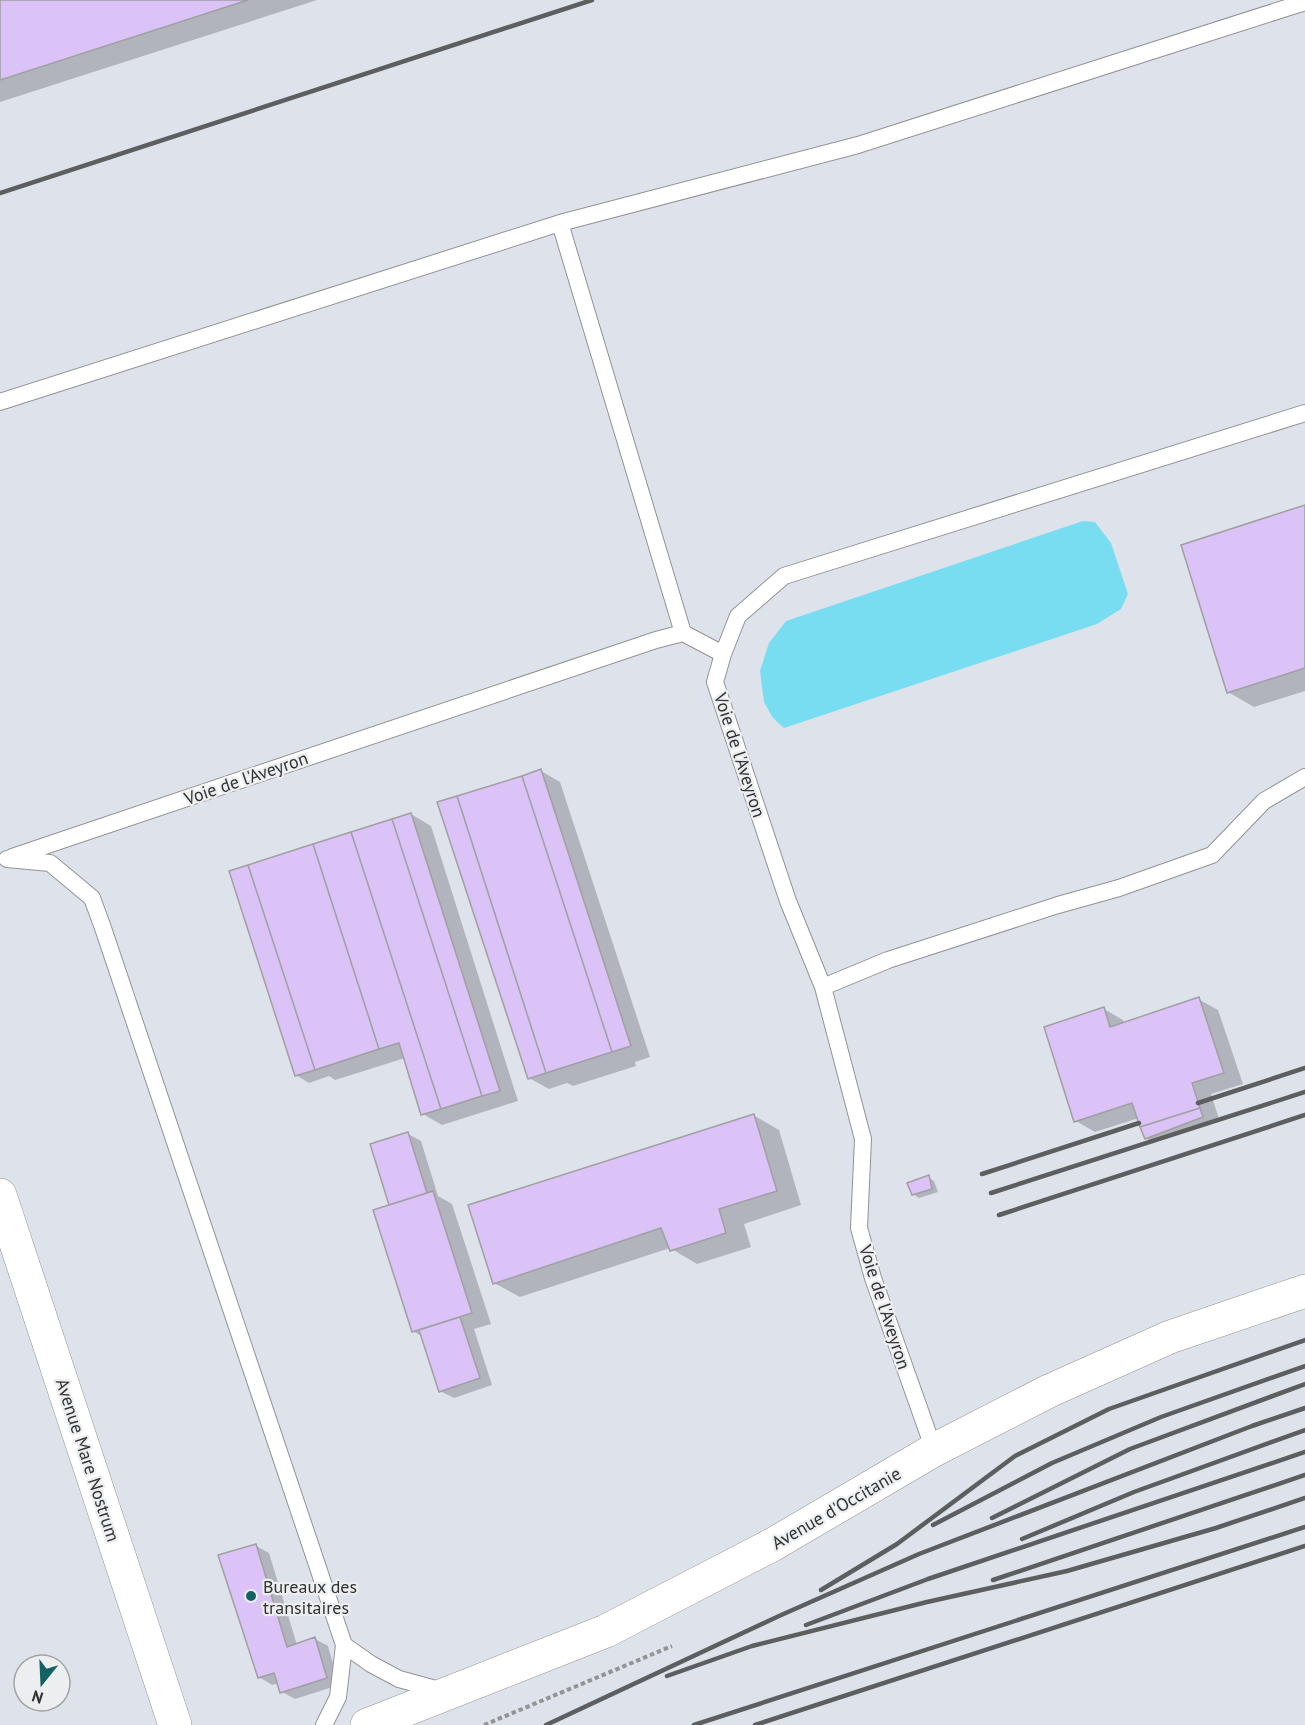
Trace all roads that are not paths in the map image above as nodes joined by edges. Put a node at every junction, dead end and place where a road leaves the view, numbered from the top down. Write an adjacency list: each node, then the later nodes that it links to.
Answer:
1 (1305, 2): 2 (lane)
2 (560, 223): 3 (lane); 5 (lane)
3 (0, 402)
4 (1305, 413): 6 (lane, Voie de l'Aveyron)
5 (683, 633): 6 (lane); 8 (lane, Voie de l'Aveyron)
6 (723, 654): 9 (lane, Voie de l'Aveyron)
7 (1305, 777): 9 (lane)
8 (4, 860): 13 (lane)
9 (823, 987): 12 (lane, Voie de l'Aveyron)
10 (0, 1195): 15 (street, Avenue Mare Nostrum)
11 (1305, 1291): 12 (street, Avenue d'Occitanie)
12 (934, 1450): 14 (street, Avenue d'Occitanie)
13 (344, 1645): 14 (lane); 16 (lane)
14 (448, 1692): 17 (street, Avenue d'Occitanie)
15 (175, 1725)
16 (324, 1725)
17 (367, 1725)

